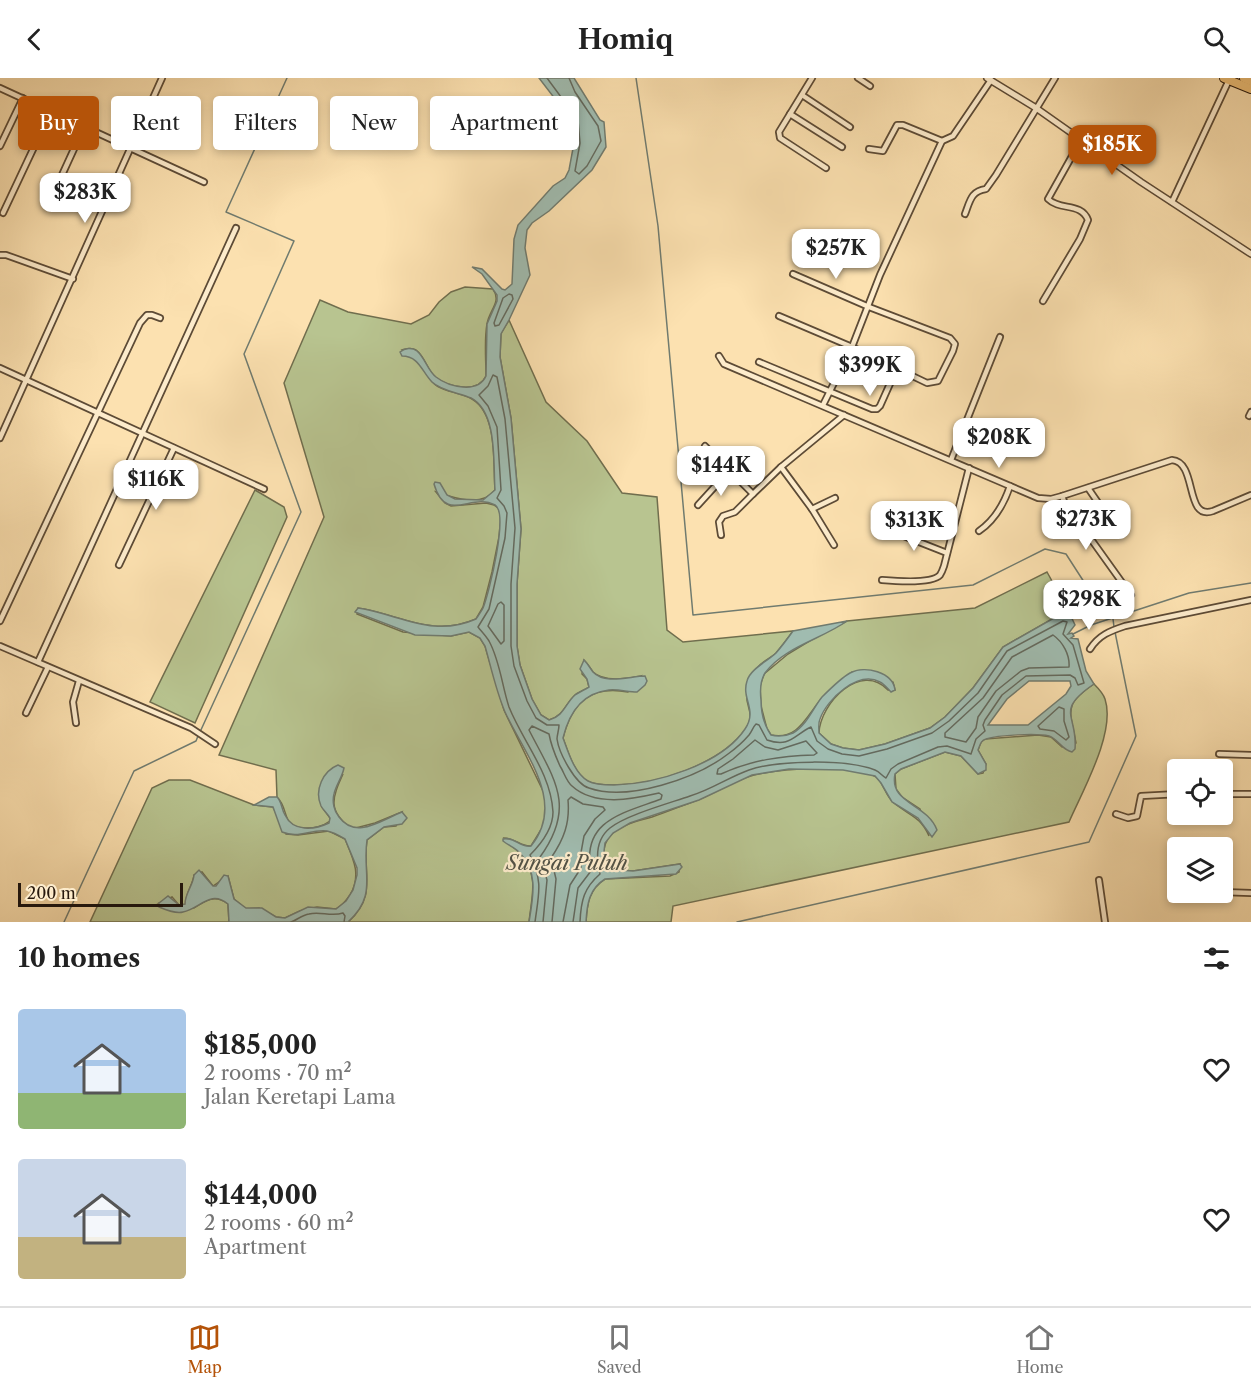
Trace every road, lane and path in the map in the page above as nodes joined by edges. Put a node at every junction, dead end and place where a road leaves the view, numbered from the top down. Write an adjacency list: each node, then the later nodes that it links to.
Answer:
1 (162, 78): 14 (street)
2 (812, 78): 12 (street)
3 (858, 78): 9 (street)
4 (1055, 78): 16 (street)
5 (1244, 78): 8 (highway)
6 (989, 79): 16 (street); 20 (street)
7 (1227, 79): 11 (highway); 31 (street)
8 (1251, 81)
9 (870, 86)
10 (0, 88): 13 (street)
11 (1251, 89)
12 (802, 95): 17 (street); 18 (street)
13 (18, 96)
14 (154, 96)
15 (18, 108): 21 (street)
16 (1036, 108): 19 (street); 33 (street)
17 (790, 114): 22 (street); 28 (street)
18 (850, 127)
19 (1081, 140): 31 (street); 39 (street)
20 (942, 141): 23 (street); 40 (street)
21 (0, 146)
22 (842, 147)
23 (869, 149)
24 (33, 150): 32 (street)
25 (73, 150): 30 (street)
26 (130, 150): 38 (street)
27 (135, 150): 29 (street)
28 (826, 168)
29 (204, 182)
30 (51, 199)
31 (1172, 202): 35 (street)
32 (3, 213)
33 (964, 214)
34 (236, 228): 54 (street)
35 (1251, 254)
36 (0, 255): 38 (street)
37 (793, 274): 40 (street)
38 (73, 279): 49 (street)
39 (1043, 301)
40 (869, 307): 44 (street); 48 (street)
41 (779, 316): 44 (street)
42 (160, 318): 52 (street)
43 (1000, 337): 58 (street)
44 (852, 347): 48 (street); 50 (street)
45 (718, 356): 51 (street)
46 (759, 362): 50 (street)
47 (0, 368): 49 (street)
48 (897, 368): 50 (street)
49 (27, 380): 52 (street); 55 (street)
50 (830, 391): 51 (street)
51 (823, 405): 53 (street)
52 (97, 413): 54 (street); 81 (street)
53 (844, 415): 58 (street); 59 (street)
54 (143, 433): 57 (street); 84 (street)
55 (0, 438)
56 (705, 446): 61 (street)
57 (174, 448): 64 (street); 77 (street)
58 (951, 460): 60 (street)
59 (781, 467): 65 (street); 70 (street)
60 (969, 468): 62 (street); 76 (street)
61 (734, 475): 65 (street); 69 (street)
62 (1010, 486): 67 (street); 72 (street)
63 (1088, 488): 66 (street); 67 (street); 71 (street)
64 (264, 489)
65 (753, 494): 74 (street)
66 (1251, 495)
67 (1062, 496): 79 (street)
68 (835, 498): 70 (street)
69 (698, 504)
70 (812, 509): 75 (street)
71 (1110, 520)
72 (979, 531)
73 (878, 533): 76 (street)
74 (722, 535)
75 (834, 545)
76 (947, 553): 78 (street)
77 (119, 565)
78 (882, 580)
79 (1131, 595)
80 (1251, 600): 83 (street)
81 (0, 621)
82 (0, 646): 84 (street)
83 (1090, 649)
84 (38, 662): 85 (street)
85 (48, 667): 86 (street); 87 (street)
86 (79, 681): 88 (street); 89 (street)
87 (27, 712)
88 (76, 723)
89 (215, 744)
90 (1219, 754): 91 (street)
91 (1251, 755)
92 (1167, 794): 95 (street)
93 (1233, 794): 94 (street)
94 (1251, 794)
95 (1116, 814)
96 (1099, 880): 99 (street)
97 (1233, 892): 98 (street)
98 (1251, 893)
99 (1105, 922)

